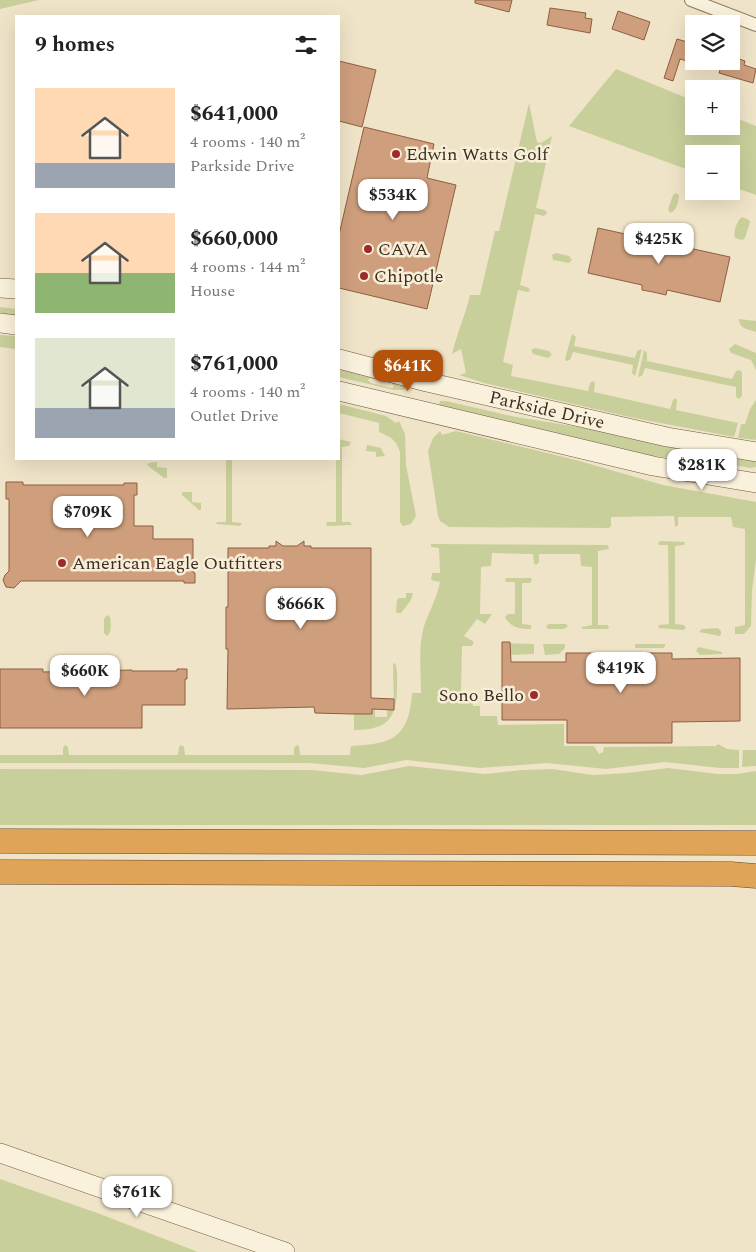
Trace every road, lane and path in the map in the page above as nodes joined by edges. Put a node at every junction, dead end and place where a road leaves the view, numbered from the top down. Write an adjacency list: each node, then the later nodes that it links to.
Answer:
1 (691, 0): 2 (street)
2 (756, 25)
3 (0, 288): 4 (street)
4 (15, 289)
5 (0, 324): 6 (street)
6 (15, 325)
7 (340, 359): 8 (street, Parkside Drive)
8 (427, 382): 10 (street); 11 (street, Parkside Drive)
9 (340, 391): 10 (street, Parkside Drive)
10 (421, 410): 12 (street, Parkside Drive)
11 (756, 452)
12 (756, 483)
13 (0, 841): 14 (highway)
14 (756, 843)
15 (0, 872): 16 (highway)
16 (756, 876)
17 (0, 1153): 18 (street)
18 (284, 1252)

